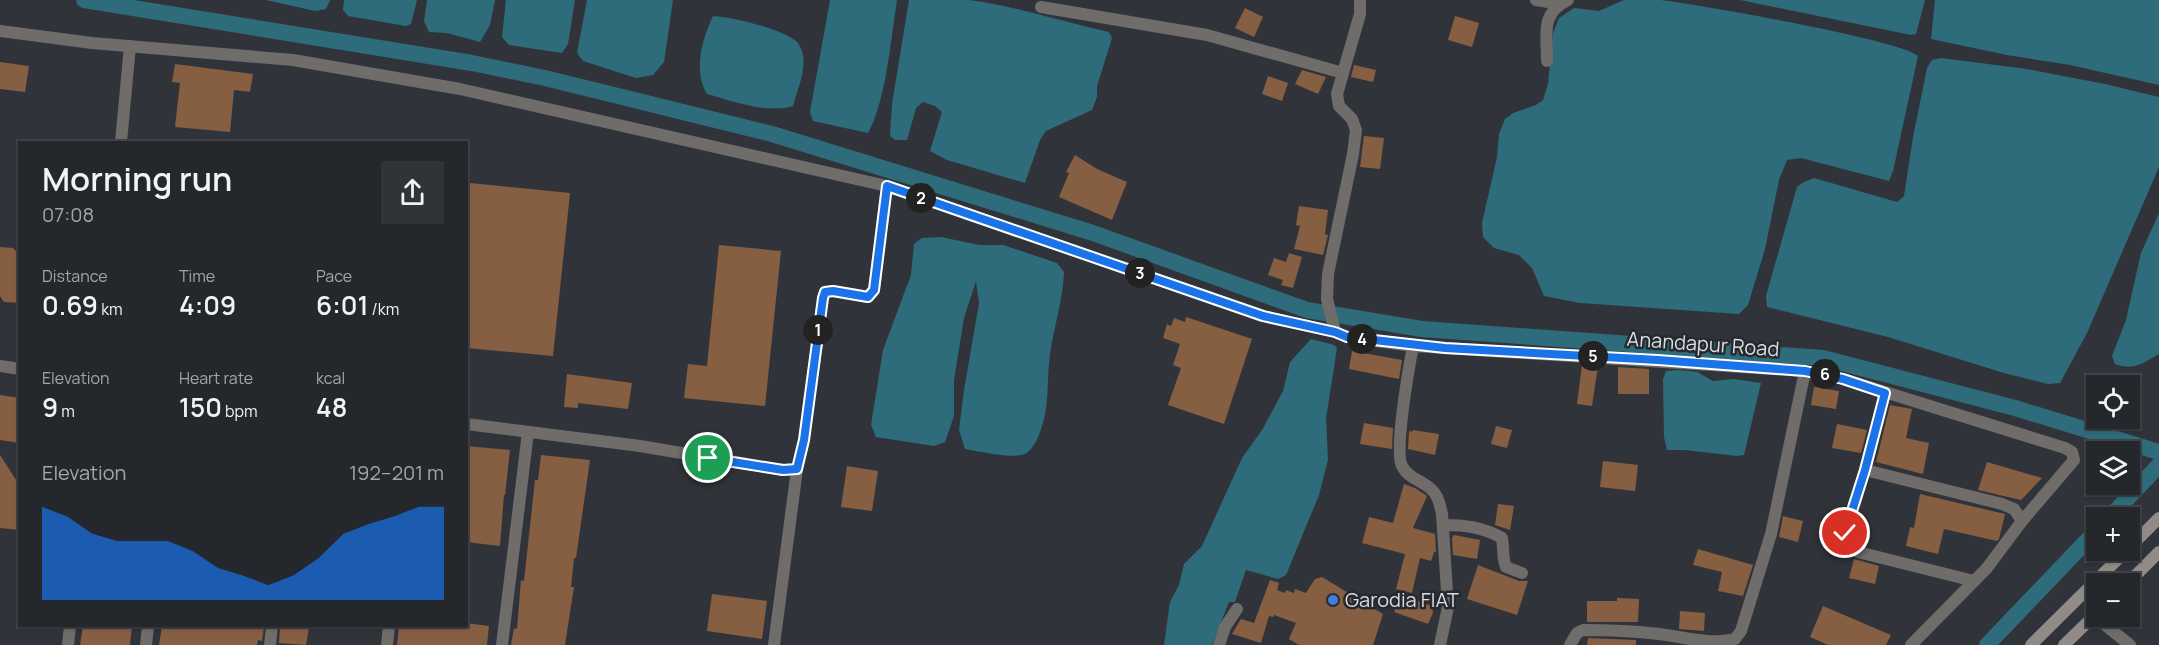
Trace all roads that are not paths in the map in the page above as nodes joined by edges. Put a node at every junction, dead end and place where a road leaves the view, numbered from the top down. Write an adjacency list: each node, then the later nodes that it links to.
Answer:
1 (1360, 0): 8 (street)
2 (1536, 0): 3 (street)
3 (1564, 2): 7 (street)
4 (1041, 7): 8 (street)
5 (0, 31): 6 (street, Anandapur Road)
6 (130, 46): 9 (street); 10 (street, Anandapur Road)
7 (1547, 61)
8 (1343, 73): 11 (street)
9 (121, 141)
10 (887, 186): 11 (street, Anandapur Road); 19 (street)
11 (1334, 326): 12 (street, Anandapur Road)
12 (1413, 346): 15 (street, Anandapur Road); 23 (street)
13 (0, 366): 14 (street)
14 (18, 369)
15 (1805, 371): 16 (street, Anandapur Road); 45 (street, Anandapur Road)
16 (1885, 393): 20 (street); 22 (street, Anandapur Road)
17 (468, 424): 18 (street)
18 (528, 432): 19 (street); 41 (street)
19 (797, 469): 42 (street)
20 (1865, 470): 22 (street); 29 (street)
21 (2159, 518): 24 (main road)
22 (2022, 521): 29 (street, Anandapur Road)
23 (1443, 525): 27 (street); 44 (street)
24 (2140, 537)
25 (2159, 552): 28 (main road)
26 (2116, 561): 47 (main road)
27 (1522, 573)
28 (2138, 573)
29 (1974, 581): 46 (street, Anandapur Road)
30 (1237, 609): 43 (street)
31 (2086, 624): 48 (main road)
32 (70, 627): 37 (street)
33 (148, 627): 38 (street)
34 (272, 627): 39 (street)
35 (389, 627): 40 (street)
36 (2110, 627): 49 (street)
37 (68, 645)
38 (146, 645)
39 (270, 645)
40 (387, 645)
41 (502, 645)
42 (774, 645)
43 (1219, 645)
44 (1440, 645)
45 (1570, 645)
46 (1911, 645)
47 (2031, 645)
48 (2064, 645)
49 (2130, 645)

